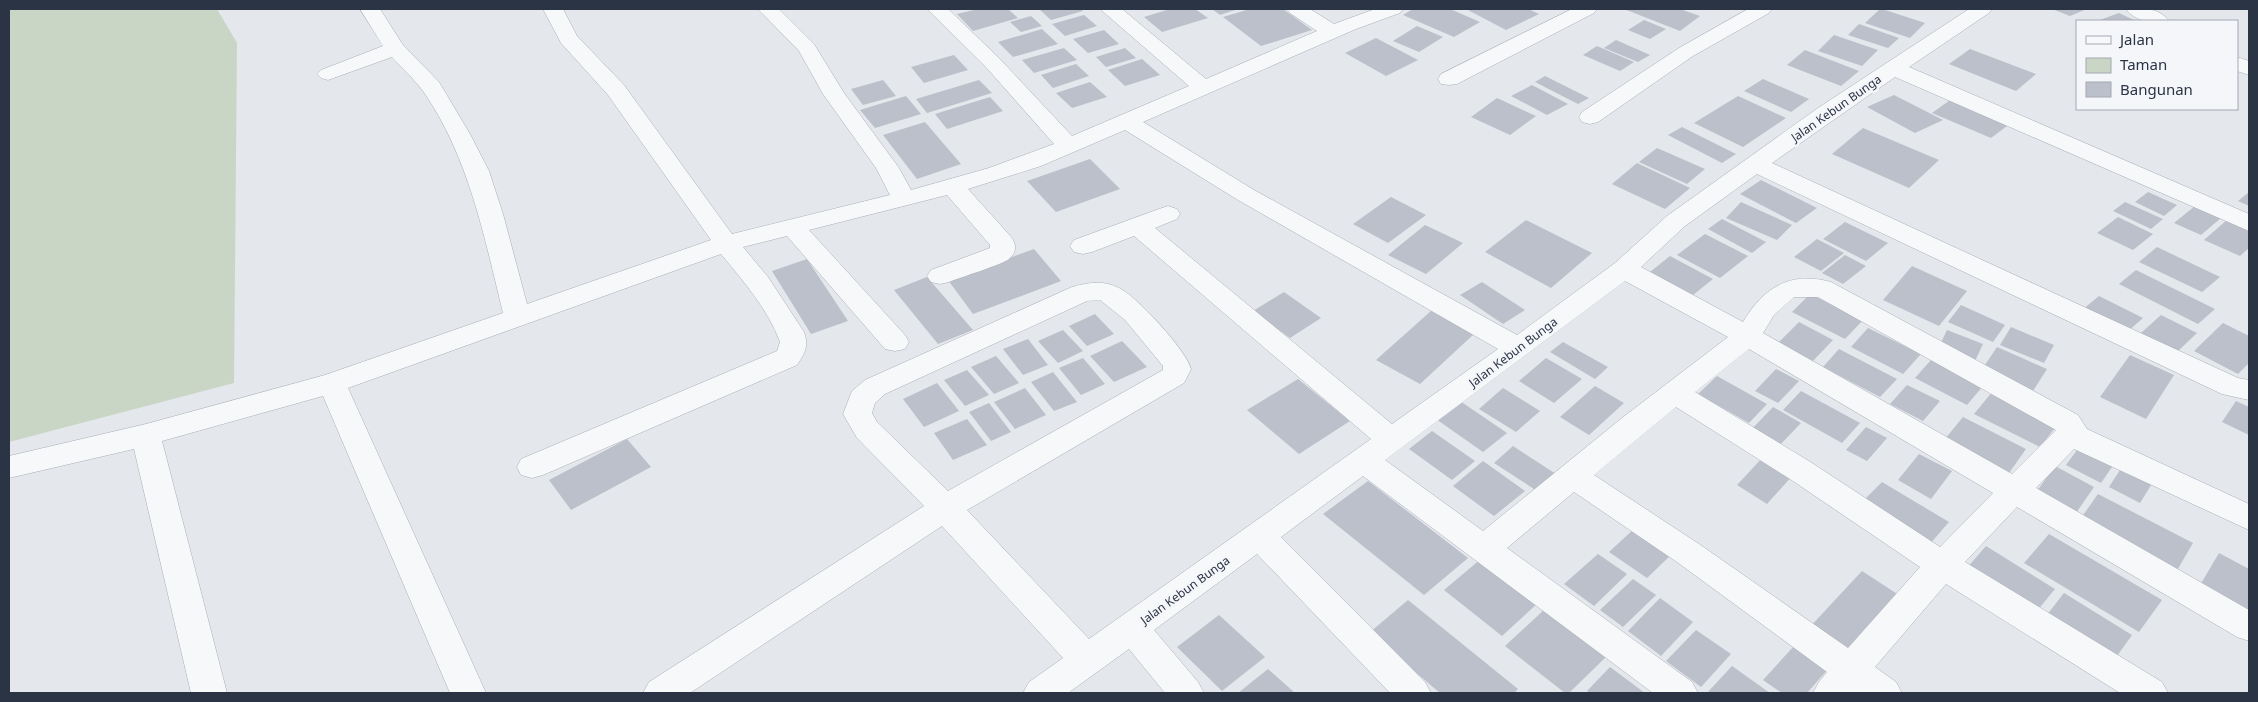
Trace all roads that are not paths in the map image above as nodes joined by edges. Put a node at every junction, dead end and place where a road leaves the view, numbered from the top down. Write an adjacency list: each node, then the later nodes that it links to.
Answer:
1 (370, 9): 14 (street)
2 (553, 9): 29 (street)
3 (768, 9): 24 (street)
4 (937, 9): 21 (street)
5 (1110, 9): 18 (street)
6 (1297, 9): 13 (street)
7 (1393, 9): 13 (street)
8 (1587, 9): 17 (street)
9 (1762, 9): 19 (street)
10 (1982, 9): 15 (street, Jalan Kebun Bunga)
11 (2136, 9): 12 (street)
12 (2157, 20)
13 (1332, 32): 18 (street)
14 (396, 49): 16 (street); 33 (street)
15 (1893, 68): 22 (street, Jalan Kebun Bunga); 26 (street)
16 (328, 74)
17 (1449, 79)
18 (1203, 87): 20 (street)
19 (1590, 117)
20 (1126, 120): 21 (street); 36 (street)
21 (1068, 145): 23 (street)
22 (1755, 164): 31 (street, Jalan Kebun Bunga); 38 (street)
23 (952, 185): 24 (street); 32 (street)
24 (904, 199): 28 (street)
25 (1168, 214): 27 (street)
26 (2249, 223)
27 (1136, 225): 30 (street); 42 (street)
28 (792, 226): 29 (street); 35 (street)
29 (726, 243): 33 (street); 45 (street)
30 (1083, 246)
31 (1624, 269): 34 (street); 36 (street, Jalan Kebun Bunga)
32 (940, 276)
33 (517, 317): 37 (street)
34 (1748, 336): 39 (street); 41 (street); 47 (street)
35 (895, 342)
36 (1518, 348): 42 (street, Jalan Kebun Bunga)
37 (332, 383): 40 (street); 58 (street)
38 (2249, 390)
39 (1675, 393): 46 (street); 52 (street)
40 (146, 435): 44 (street); 57 (street)
41 (2072, 435): 47 (street); 49 (street)
42 (1392, 440): 43 (street, Jalan Kebun Bunga)
43 (1364, 461): 50 (street, Jalan Kebun Bunga); 51 (street)
44 (9, 467)
45 (532, 467)
46 (1573, 476): 51 (street); 56 (street)
47 (2014, 492): 52 (street); 53 (street)
48 (945, 508): 48 (street); 55 (street); 59 (street)
49 (2249, 518)
50 (1260, 536): 54 (street, Jalan Kebun Bunga); 62 (street)
51 (1484, 549): 63 (street)
52 (1942, 565): 56 (street); 65 (street)
53 (2249, 627)
54 (1132, 628): 55 (street, Jalan Kebun Bunga); 61 (street)
55 (1087, 660): 60 (street, Jalan Kebun Bunga)
56 (1841, 682): 64 (street)
57 (209, 693)
58 (468, 693)
59 (662, 693)
60 (1041, 693)
61 (1186, 693)
62 (1413, 693)
63 (1680, 693)
64 (1884, 693)
65 (2150, 693)

